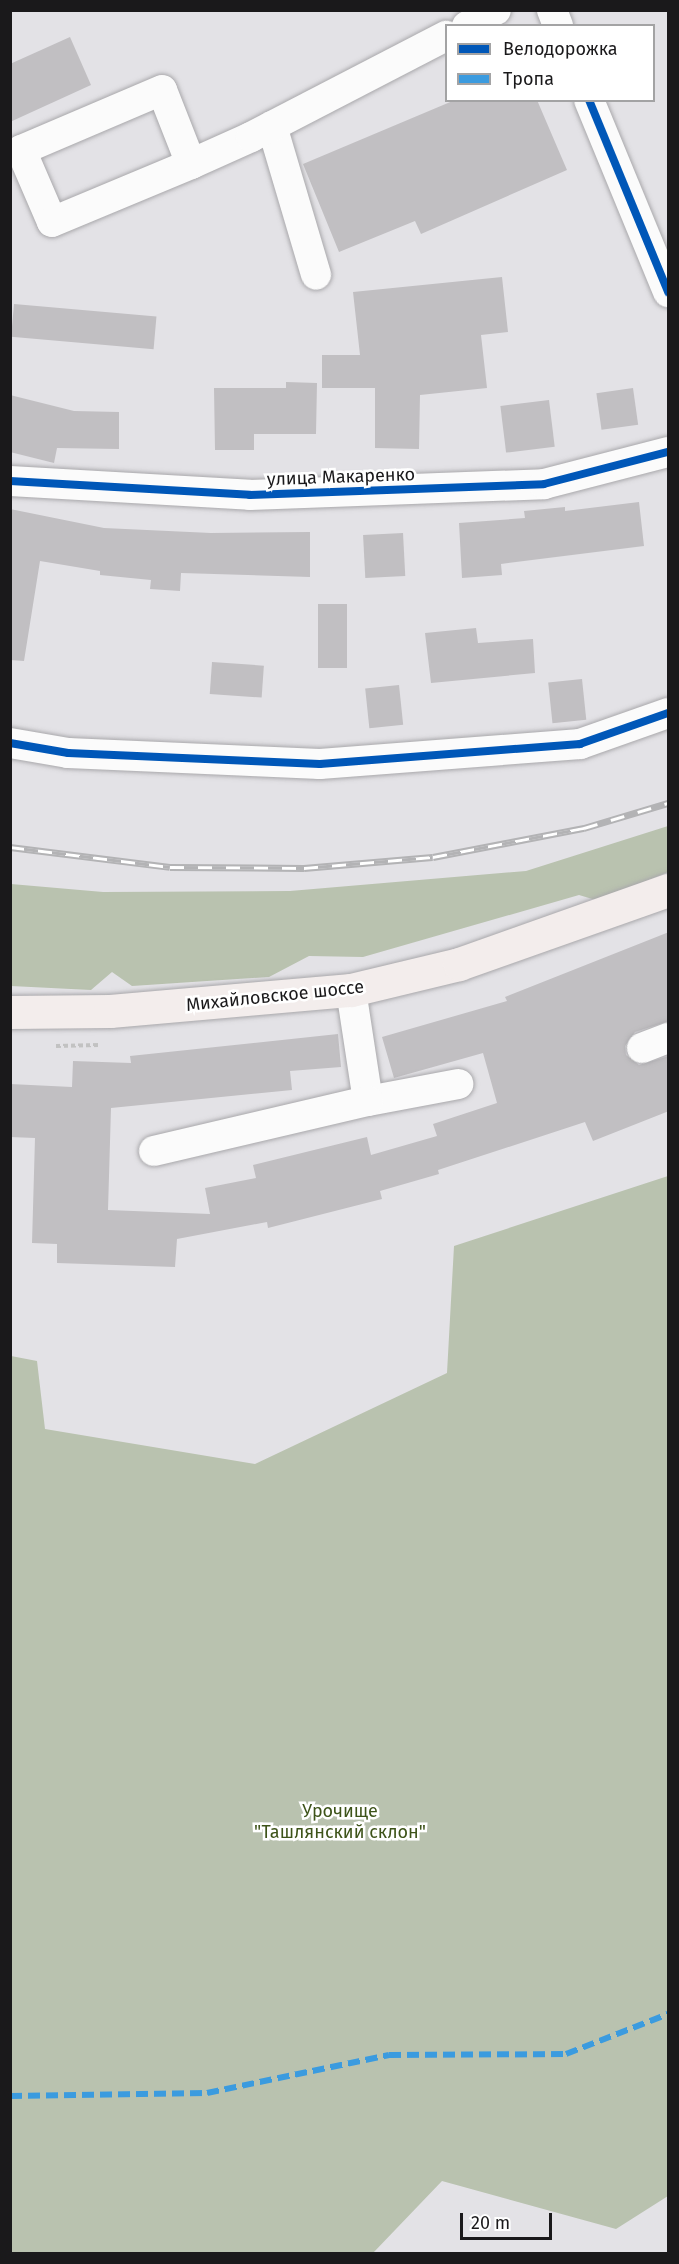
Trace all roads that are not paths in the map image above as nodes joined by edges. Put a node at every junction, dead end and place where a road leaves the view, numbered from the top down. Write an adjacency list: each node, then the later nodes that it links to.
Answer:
1 (496, 10): 2 (street)
2 (471, 24)
3 (445, 37): 5 (street)
4 (590, 102): 8 (street)
5 (272, 126): 6 (street); 7 (street)
6 (191, 164): 6 (street)
7 (316, 275)
8 (669, 292)
9 (669, 452): 10 (street, улица Макаренко)
10 (10, 481)
11 (669, 713): 12 (street)
12 (10, 743)
13 (669, 890): 14 (main road, Михайловское шоссе)
14 (351, 990): 15 (main road, Михайловское шоссе); 17 (street)
15 (10, 1012)
16 (458, 1084): 17 (street)
17 (368, 1101): 18 (street)
18 (154, 1151)

